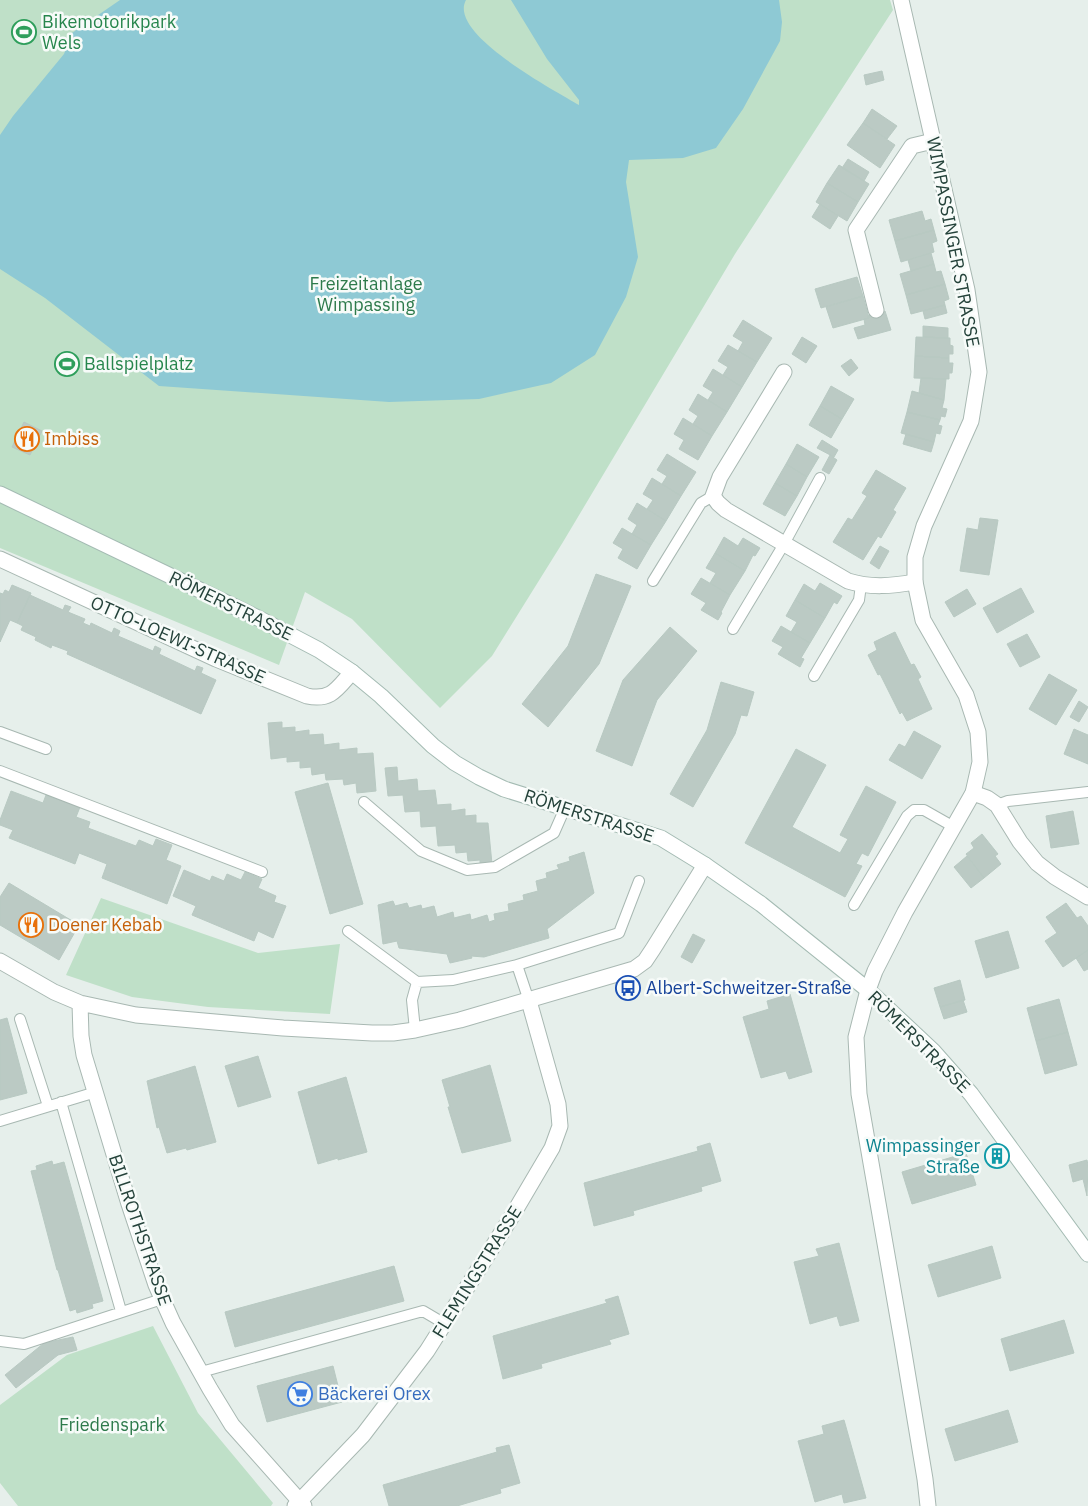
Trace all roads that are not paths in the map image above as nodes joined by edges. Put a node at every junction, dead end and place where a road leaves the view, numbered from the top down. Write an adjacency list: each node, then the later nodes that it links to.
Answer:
1 (901, 0): 2 (street, WIMPASSINGER STRASSE)
2 (933, 141): 3 (street); 11 (street, WIMPASSINGER STRASSE)
3 (876, 310)
4 (784, 372): 7 (street)
5 (820, 478): 8 (lane)
6 (0, 494): 14 (street, RÖMERSTRASSE)
7 (713, 496): 8 (street); 10 (lane)
8 (784, 544): 12 (street); 13 (lane)
9 (0, 558): 14 (street, OTTO-LOEWI-STRASSE)
10 (653, 581)
11 (915, 582): 12 (street); 20 (street, WIMPASSINGER STRASSE)
12 (861, 585): 15 (lane)
13 (733, 629)
14 (352, 672): 23 (street, RÖMERSTRASSE)
15 (814, 676)
16 (0, 732): 17 (lane)
17 (46, 749)
18 (0, 771): 26 (lane)
19 (1088, 792): 22 (lane)
20 (973, 793): 22 (street); 24 (street, WIMPASSINGER STRASSE)
21 (364, 802): 23 (lane)
22 (997, 805): 28 (street)
23 (565, 808): 25 (street, RÖMERSTRASSE)
24 (954, 827): 29 (lane); 34 (street, WIMPASSINGER STRASSE)
25 (705, 865): 34 (street, RÖMERSTRASSE); 35 (street)
26 (262, 872)
27 (639, 881): 32 (lane)
28 (1088, 896)
29 (854, 906)
30 (348, 931): 33 (lane)
31 (0, 961): 36 (street)
32 (517, 965): 33 (lane); 35 (lane)
33 (417, 982): 38 (lane)
34 (868, 990): 43 (street, RÖMERSTRASSE); 50 (street, WIMPASSINGER STRASSE)
35 (529, 1001): 38 (street); 46 (street, FLEMINGSTRASSE)
36 (80, 1003): 38 (street); 39 (street, BILLROTHSTRASSE)
37 (20, 1019): 41 (lane)
38 (415, 1030)
39 (96, 1092): 40 (lane); 44 (street, BILLROTHSTRASSE)
40 (61, 1102): 41 (lane); 45 (lane)
41 (48, 1106): 42 (lane)
42 (0, 1121)
43 (1088, 1254)
44 (162, 1299): 45 (lane); 48 (street, BILLROTHSTRASSE)
45 (120, 1312): 47 (lane)
46 (444, 1324): 48 (lane); 49 (street, FLEMINGSTRASSE)
47 (0, 1340)
48 (201, 1372): 49 (street, BILLROTHSTRASSE)
49 (300, 1505)
50 (928, 1506)

